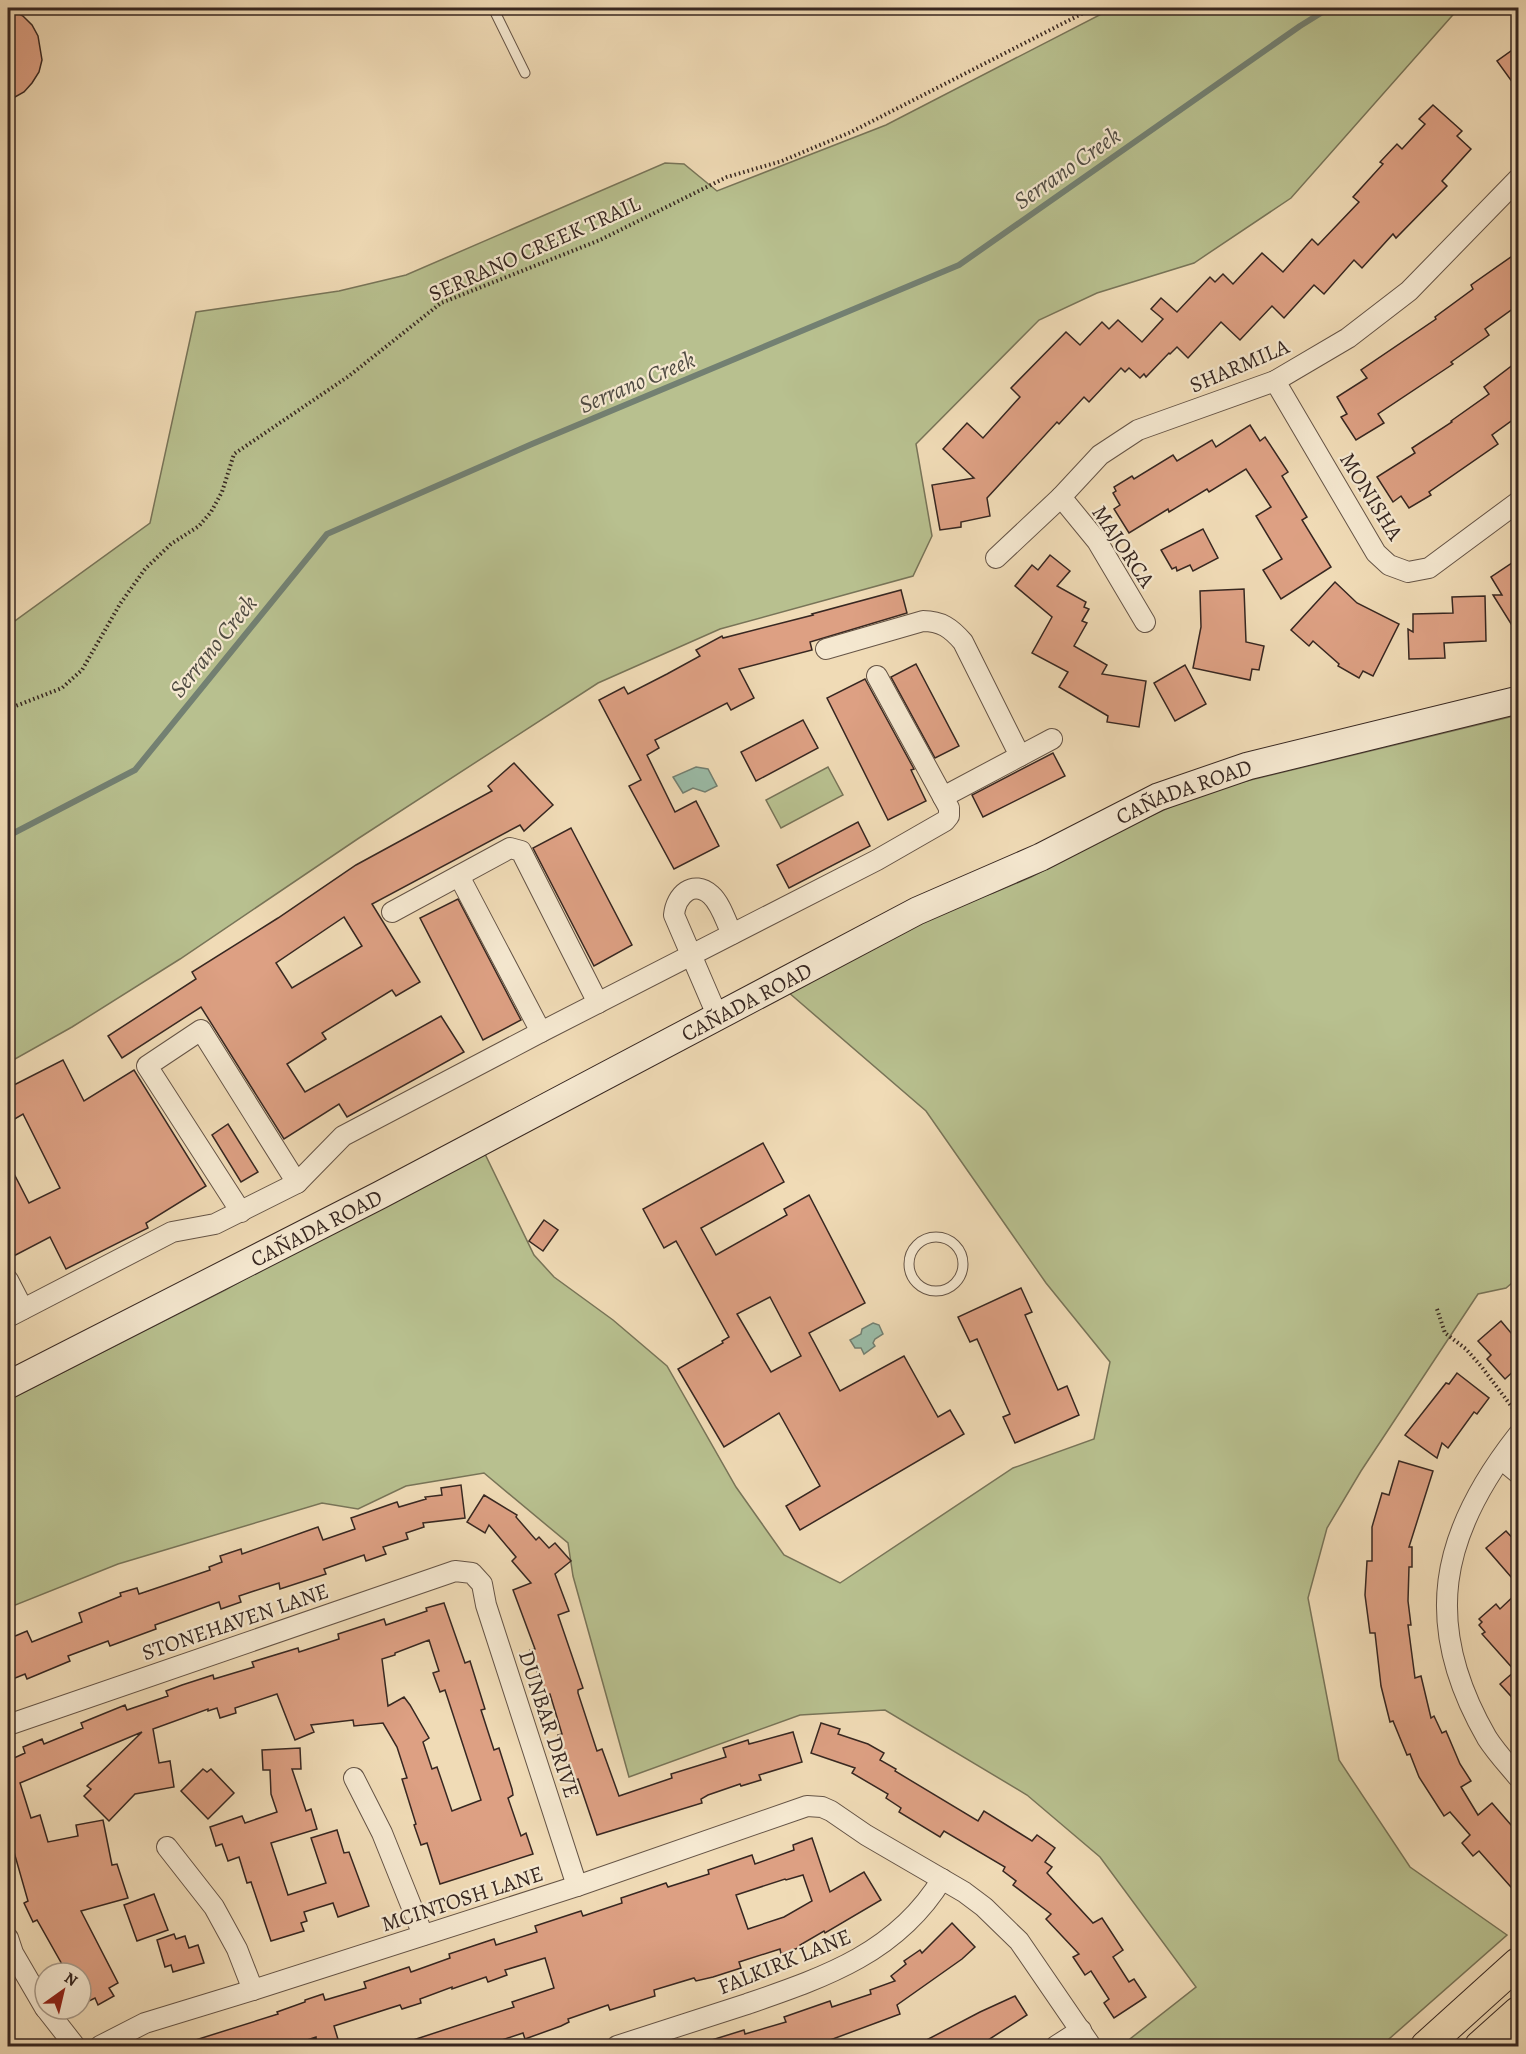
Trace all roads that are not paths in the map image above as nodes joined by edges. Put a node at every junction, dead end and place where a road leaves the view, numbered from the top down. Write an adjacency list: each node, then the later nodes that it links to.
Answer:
1 (493, 8): 2 (lane)
2 (525, 73)
3 (1518, 179): 4 (street, SHARMILA)
4 (1275, 381): 5 (street, SHARMILA); 6 (street, MONISHA)
5 (1061, 497): 7 (street, SHARMILA); 8 (street, MAJORCA)
6 (1518, 502)
7 (996, 558)
8 (1145, 622)
9 (826, 649): 13 (street)
10 (878, 676): 14 (street)
11 (1518, 700): 20 (street, CAÑADA ROAD)
12 (1052, 739): 13 (street)
13 (1020, 756): 14 (street)
14 (943, 797): 17 (street)
15 (459, 876): 16 (street); 19 (street); 21 (street)
16 (392, 912)
17 (732, 934): 18 (street); 18 (street)
18 (691, 955): 19 (street); 20 (street)
19 (598, 1003): 21 (street)
20 (717, 1015): 27 (street, CAÑADA ROAD)
21 (541, 1032): 22 (street)
22 (297, 1183): 23 (street); 23 (street)
23 (241, 1212): 26 (street)
24 (930, 1238): 24 (lane)
25 (8, 1280): 26 (street)
26 (15, 1313)
27 (8, 1385)
28 (1518, 1435): 29 (street)
29 (1501, 1459): 30 (street); 33 (street)
30 (1518, 1473)
31 (478, 1577): 32 (street, STONEHAVEN LANE); 37 (street, DUNBAR DRIVE)
32 (8, 1725)
33 (1518, 1777)
34 (354, 1778): 38 (street)
35 (167, 1847): 42 (street)
36 (942, 1879): 37 (street, MCINTOSH LANE); 45 (street, MCINTOSH LANE); 48 (street, FALKIRK LANE)
37 (577, 1886): 38 (street, MCINTOSH LANE)
38 (423, 1935): 42 (street, MCINTOSH LANE)
39 (8, 1938): 41 (street)
40 (1518, 1963): 50 (main road)
41 (33, 1986)
42 (253, 1990): 47 (street, MCINTOSH LANE)
43 (1518, 2012): 51 (main road)
44 (56, 2021): 46 (street)
45 (1086, 2038): 49 (street)
46 (75, 2046)
47 (100, 2046)
48 (617, 2046)
49 (1056, 2046)
50 (1426, 2046)
51 (1480, 2046)

